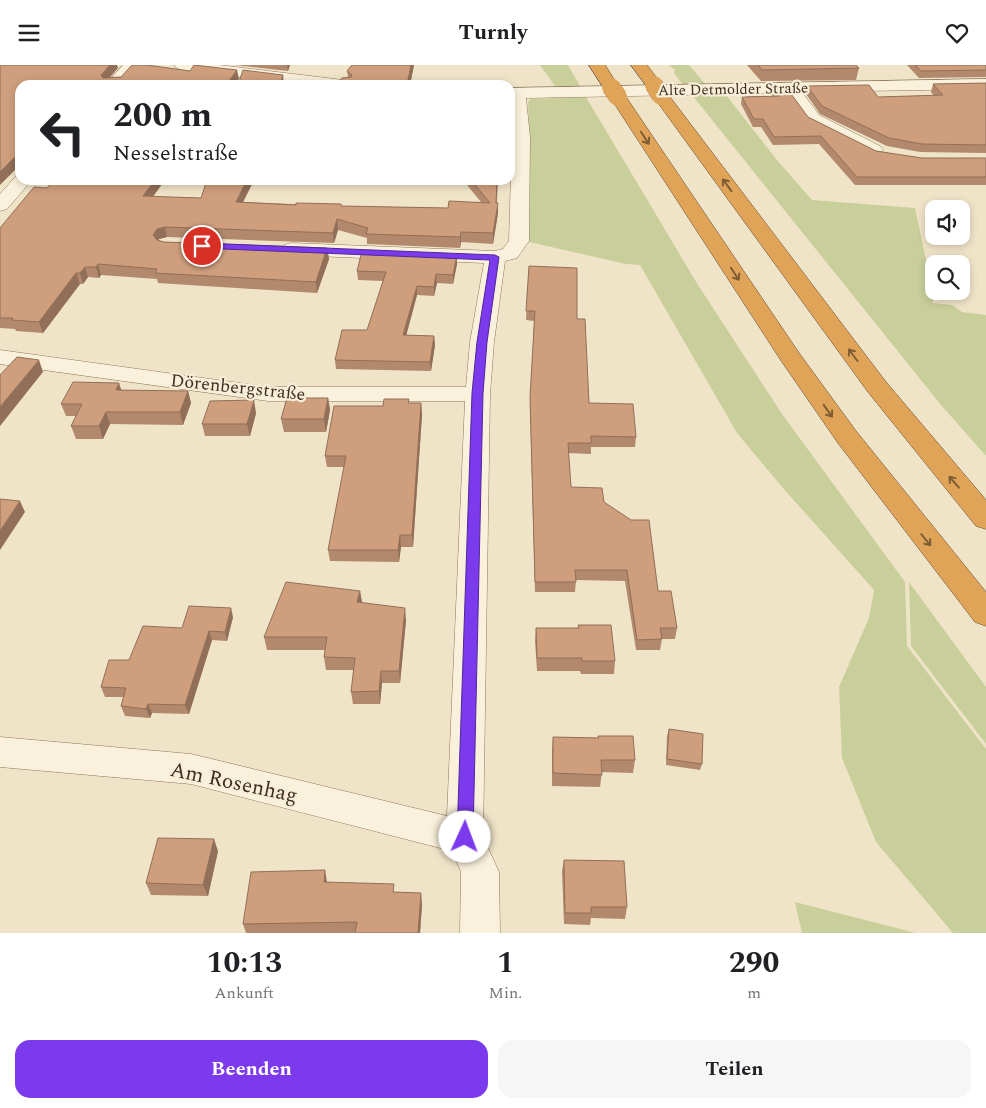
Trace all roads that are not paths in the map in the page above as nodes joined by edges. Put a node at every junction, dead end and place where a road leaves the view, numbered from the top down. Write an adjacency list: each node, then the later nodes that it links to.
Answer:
1 (132, 65): 5 (street)
2 (182, 65): 6 (street)
3 (597, 65): 19 (highway, one-way to 19)
4 (639, 65): 18 (highway, one-way to 4)
5 (118, 80)
6 (303, 80)
7 (986, 85): 8 (street, Alte Detmolder Straße)
8 (791, 88): 9 (street, Alte Detmolder Straße); 11 (street)
9 (515, 93)
10 (515, 99): 15 (street)
11 (889, 155)
12 (18, 185): 13 (street)
13 (0, 205)
14 (268, 248): 15 (street)
15 (495, 257): 17 (street)
16 (0, 357): 17 (street, Dörenbergstraße)
17 (478, 393): 21 (street)
18 (986, 519)
19 (986, 614)
20 (0, 751): 21 (street, Am Rosenhag)
21 (465, 837): 22 (street)
22 (480, 933)

